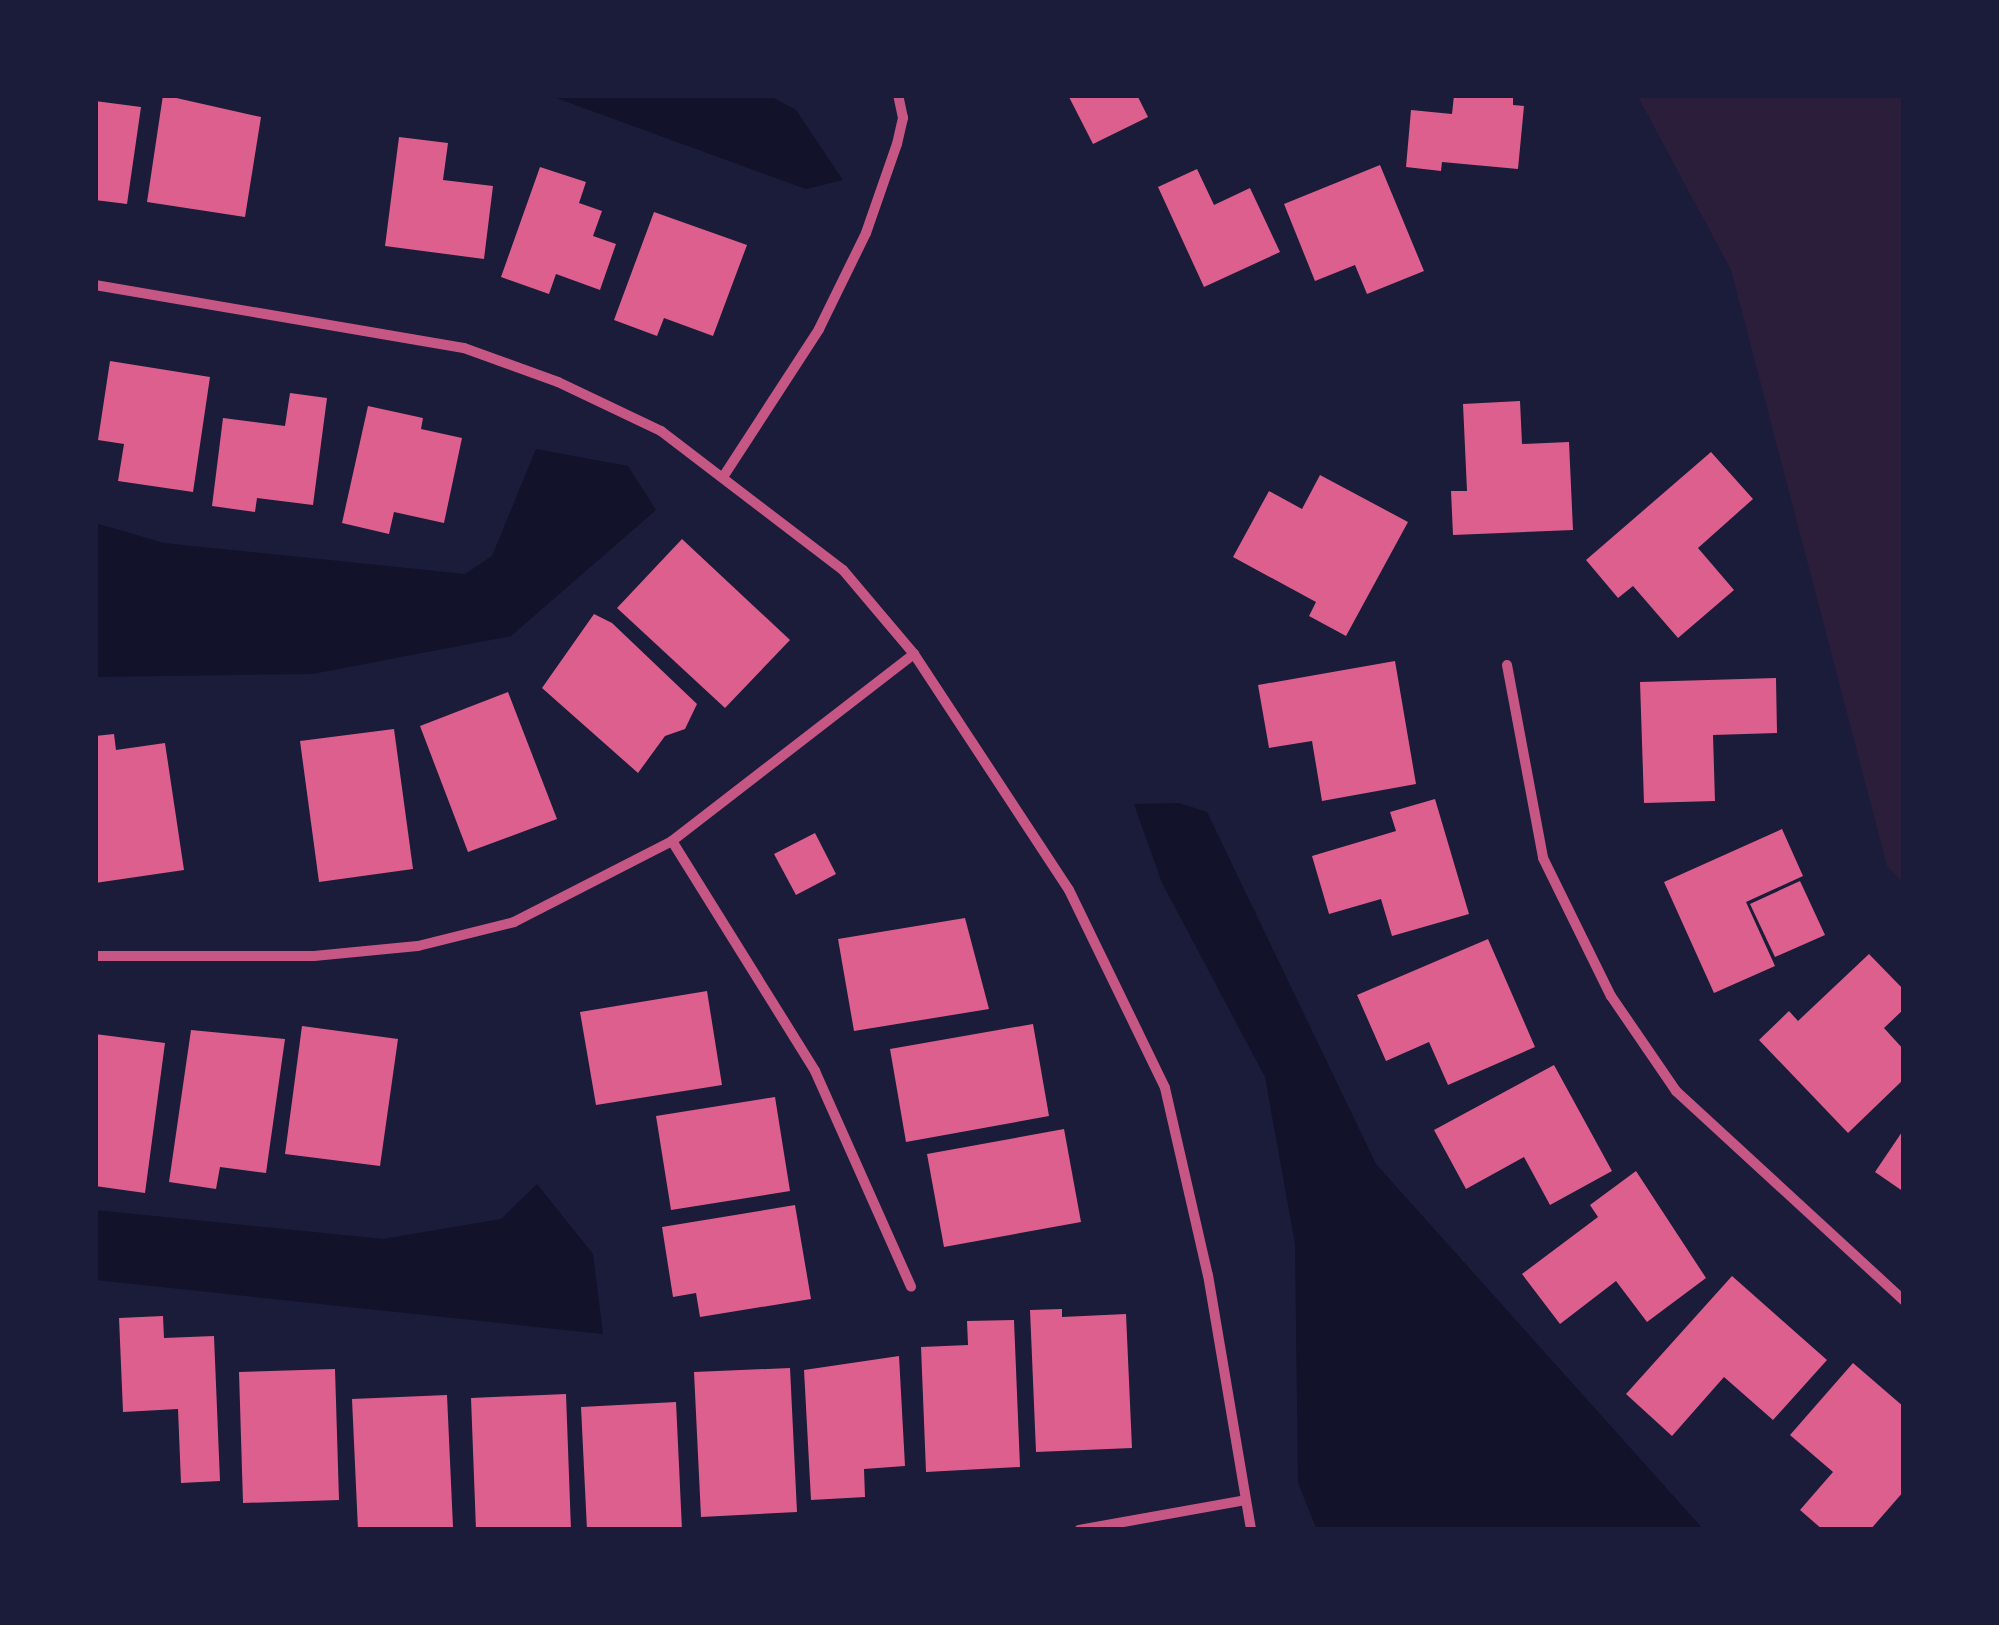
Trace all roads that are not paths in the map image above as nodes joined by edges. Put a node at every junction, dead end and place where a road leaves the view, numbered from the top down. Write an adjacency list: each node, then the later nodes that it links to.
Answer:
1 (898, 95): 3 (street)
2 (95, 286): 3 (street)
3 (725, 474): 4 (street)
4 (914, 654): 6 (street); 10 (street)
5 (1507, 665): 9 (street)
6 (672, 841): 7 (street); 8 (street)
7 (95, 956)
8 (911, 1287)
9 (1904, 1301)
10 (1245, 1500): 11 (street); 12 (street)
11 (1080, 1530)
12 (1251, 1530)

